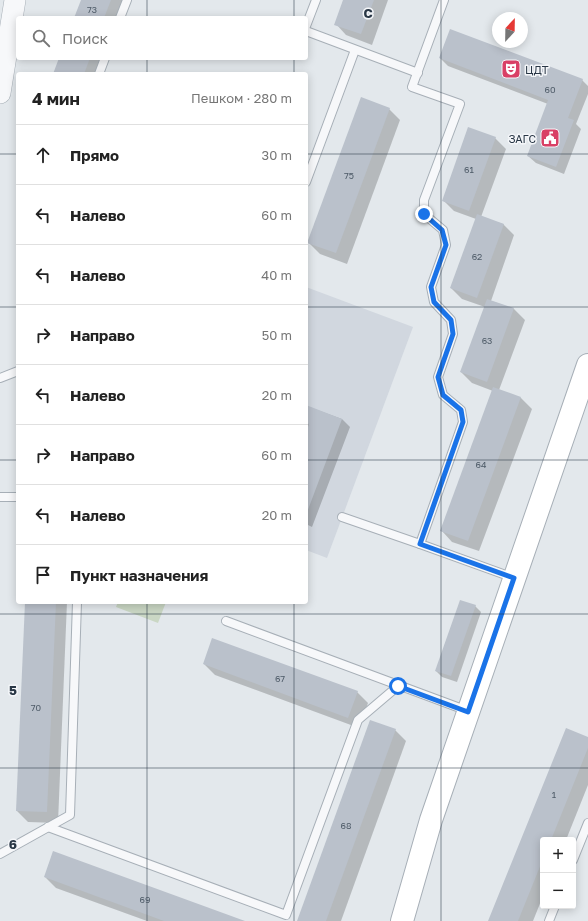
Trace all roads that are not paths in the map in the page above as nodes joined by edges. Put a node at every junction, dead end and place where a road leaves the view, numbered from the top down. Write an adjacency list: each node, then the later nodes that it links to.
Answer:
1 (15, 0): 12 (street)
2 (127, 0): 5 (lane)
3 (316, 0): 6 (lane)
4 (444, 0): 11 (lane)
5 (121, 16)
6 (308, 21)
7 (308, 32): 8 (lane)
8 (355, 50): 11 (lane); 13 (lane)
9 (104, 60): 10 (lane)
10 (100, 72)
11 (418, 73): 20 (lane)
12 (0, 93)
13 (308, 177)
14 (588, 365): 21 (main road)
15 (16, 373): 16 (lane)
16 (0, 378)
17 (0, 497): 18 (lane)
18 (16, 498)
19 (342, 517): 20 (lane)
20 (420, 544): 21 (lane)
21 (514, 578): 25 (main road)
22 (77, 604): 27 (lane)
23 (226, 621): 24 (lane)
24 (398, 686): 25 (lane); 27 (lane)
25 (468, 712): 31 (main road)
26 (588, 823): 28 (lane)
27 (48, 827): 29 (lane)
28 (576, 853)
29 (0, 854)
30 (554, 909): 32 (lane)
31 (402, 921)
32 (549, 921)

